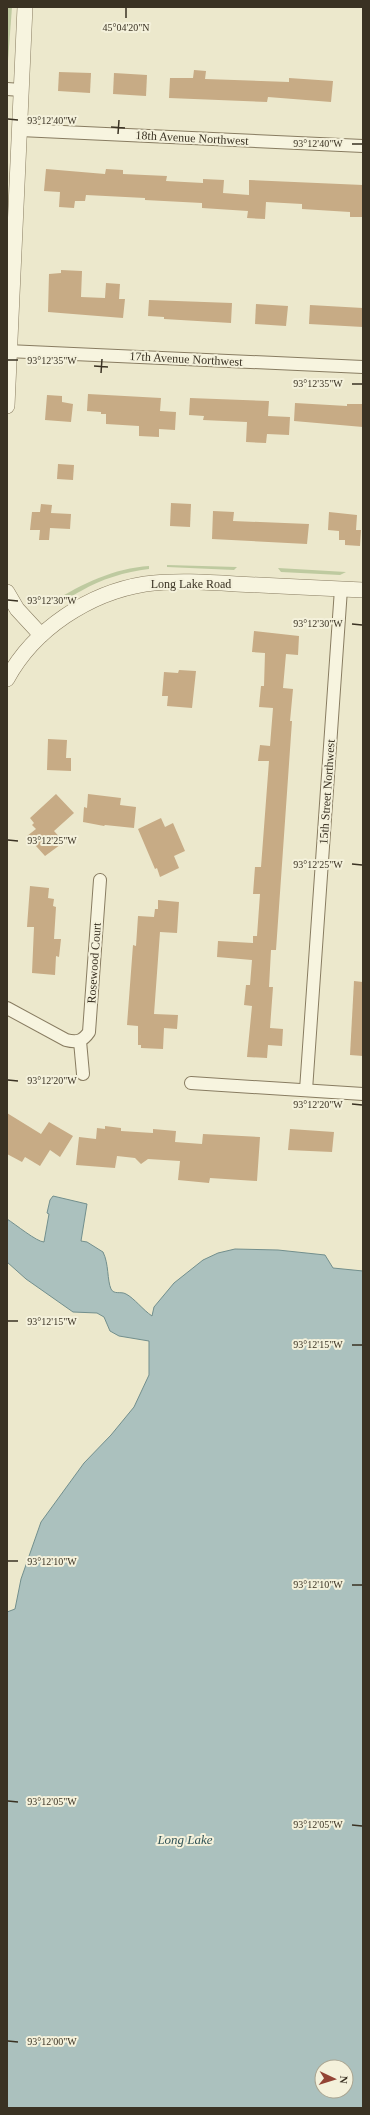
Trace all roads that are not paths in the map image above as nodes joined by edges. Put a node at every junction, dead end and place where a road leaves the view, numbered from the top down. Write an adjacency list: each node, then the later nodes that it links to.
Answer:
1 (25, 7): 2 (street)
2 (14, 90): 3 (street)
3 (20, 130): 4 (street, 18th Avenue Northwest); 5 (street)
4 (363, 146)
5 (8, 351): 6 (street, 17th Avenue Northwest); 7 (street)
6 (363, 367)
7 (7, 406)
8 (341, 589): 9 (street, Long Lake Road); 11 (street, Long Lake Road); 18 (street, 15th Street Northwest)
9 (363, 590)
10 (7, 592): 11 (street)
11 (41, 635): 12 (street, Long Lake Road)
12 (7, 679)
13 (100, 880): 15 (street, Rosewood Court)
14 (7, 1008): 15 (street)
15 (80, 1041): 16 (street)
16 (83, 1074)
17 (191, 1083): 18 (street)
18 (306, 1090): 19 (street)
19 (363, 1094)

